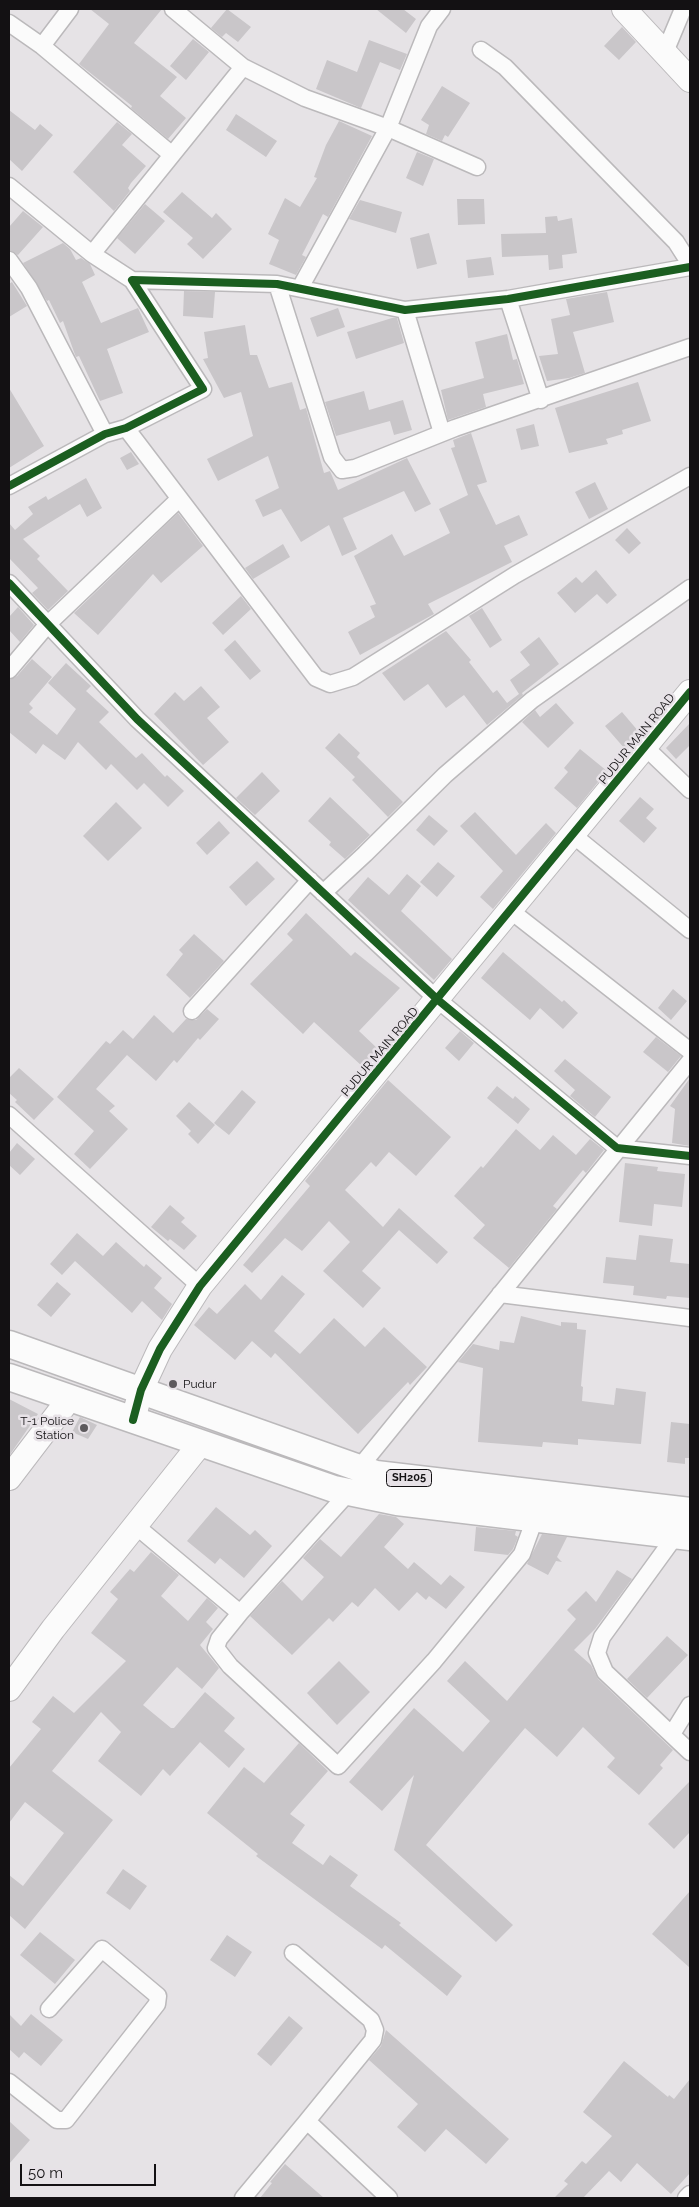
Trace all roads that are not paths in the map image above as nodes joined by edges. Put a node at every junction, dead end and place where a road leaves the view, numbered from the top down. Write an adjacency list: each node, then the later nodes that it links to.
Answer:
1 (70, 9): 7 (street)
2 (173, 9): 10 (street)
3 (442, 9): 12 (street)
4 (624, 9): 9 (street)
5 (683, 9): 9 (street)
6 (9, 23): 7 (street)
7 (42, 46): 13 (street)
8 (481, 50): 18 (street)
9 (665, 52): 11 (street)
10 (243, 67): 12 (street); 13 (street)
11 (690, 80)
12 (388, 128): 14 (street); 21 (street)
13 (171, 154): 16 (street)
14 (478, 168)
15 (9, 186): 16 (street)
16 (92, 254): 19 (street)
17 (9, 260): 28 (street)
18 (690, 266): 22 (street)
19 (132, 280): 20 (street); 26 (street)
20 (277, 284): 21 (street); 27 (street)
21 (300, 288): 23 (street)
22 (508, 299): 23 (street); 25 (street)
23 (405, 310): 27 (street)
24 (690, 347): 25 (street)
25 (541, 400): 27 (street)
26 (126, 428): 28 (street); 31 (street)
27 (442, 433)
28 (105, 434): 30 (street)
29 (690, 476): 31 (street)
30 (10, 483)
31 (179, 499): 34 (street)
32 (9, 583): 34 (street)
33 (690, 588): 41 (street)
34 (48, 624): 35 (street); 40 (street)
35 (9, 670)
36 (690, 692): 37 (street, PUDUR MAIN ROAD)
37 (646, 747): 38 (street); 39 (street, PUDUR MAIN ROAD)
38 (690, 790)
39 (573, 836): 42 (street, PUDUR MAIN ROAD); 43 (street)
40 (310, 880): 41 (street); 45 (street)
41 (323, 893): 44 (street)
42 (512, 911): 44 (street, PUDUR MAIN ROAD); 46 (street)
43 (690, 930)
44 (438, 1000): 49 (street); 51 (street, PUDUR MAIN ROAD)
45 (192, 1011)
46 (690, 1051)
47 (690, 1061): 49 (street)
48 (9, 1115): 51 (street)
49 (617, 1148): 50 (street); 52 (street)
50 (690, 1156)
51 (200, 1286): 56 (street, PUDUR MAIN ROAD)
52 (500, 1294): 53 (street); 60 (street)
53 (690, 1318)
54 (9, 1344): 56 (main road, SH205)
55 (9, 1377): 57 (main road)
56 (141, 1390): 58 (street, PUDUR MAIN ROAD); 60 (main road, SH205)
57 (70, 1398): 58 (main road); 61 (street)
58 (133, 1420): 59 (main road)
59 (201, 1443): 62 (main road); 66 (street)
60 (359, 1468): 63 (main road, SH205)
61 (9, 1478)
62 (349, 1492): 65 (main road); 68 (street)
63 (543, 1494): 64 (main road, SH205); 65 (street)
64 (684, 1510): 67 (street)
65 (536, 1518): 67 (main road); 68 (street)
66 (136, 1526): 68 (street); 69 (street)
67 (683, 1536): 71 (street)
68 (240, 1614)
69 (9, 1689)
70 (690, 1705): 71 (street)
71 (672, 1734): 72 (street)
72 (690, 1752)
73 (293, 1954): 76 (street)
74 (49, 2009): 75 (street)
75 (9, 2082)
76 (307, 2121): 78 (street); 79 (street)
77 (690, 2194): 80 (street)
78 (243, 2198)
79 (390, 2198)
80 (686, 2198)

